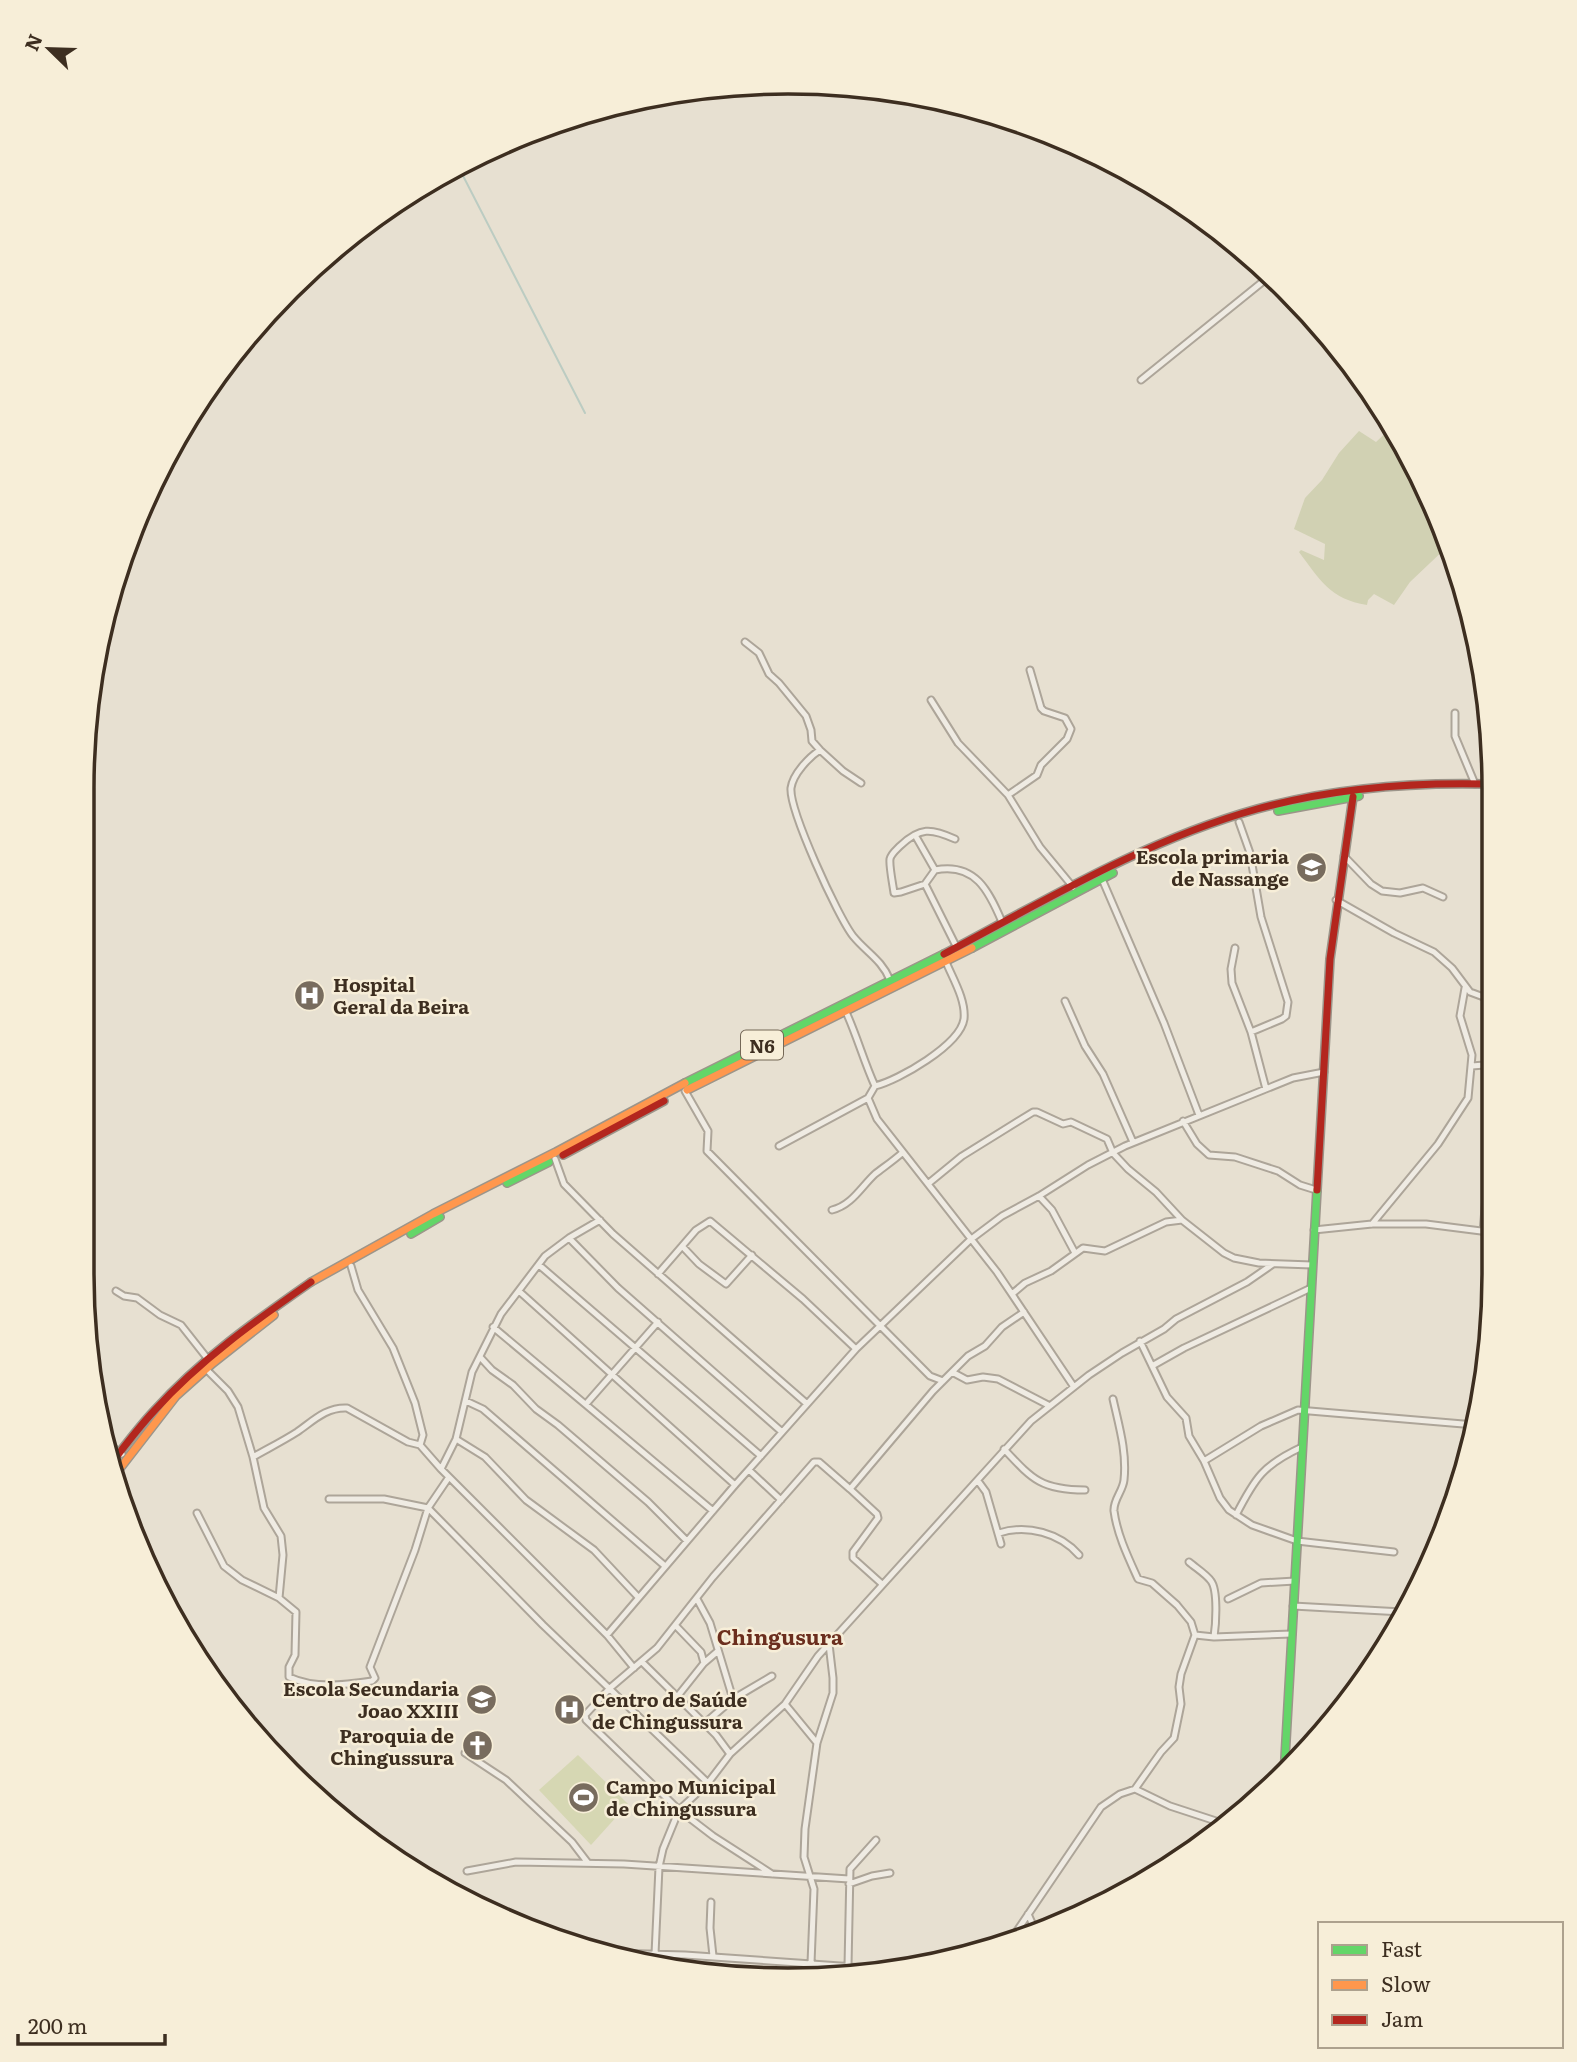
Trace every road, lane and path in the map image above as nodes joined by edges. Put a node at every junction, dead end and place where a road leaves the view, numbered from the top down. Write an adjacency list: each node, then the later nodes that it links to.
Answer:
1 (1262, 282): 2 (street)
2 (1142, 380)
3 (746, 642): 7 (street)
4 (1030, 670): 12 (street)
5 (931, 700): 12 (street)
6 (1455, 713): 9 (street)
7 (820, 750): 8 (street); 28 (street)
8 (861, 783)
9 (1475, 784): 10 (main road, N6); 21 (main road, N6)
10 (1482, 784)
11 (1482, 790): 13 (main road, N6)
12 (1008, 794): 21 (street)
13 (1353, 797): 14 (main road, N6); 17 (main road)
14 (1239, 822): 19 (main road, N6); 33 (street)
15 (915, 835): 16 (street); 18 (street); 20 (street)
16 (955, 839)
17 (1344, 855): 22 (street); 23 (main road)
18 (935, 870): 20 (street); 24 (street)
19 (1102, 879): 21 (main road, N6); 41 (street)
20 (925, 884): 25 (street)
21 (1075, 889): 24 (main road, N6); 27 (main road, N6)
22 (1443, 897)
23 (1336, 900): 29 (street); 36 (main road)
24 (1002, 922): 25 (main road, N6)
25 (956, 946): 28 (main road, N6)
26 (1235, 948): 33 (street)
27 (946, 962): 32 (main road, N6); 37 (street)
28 (890, 980): 79 (main road, N6)
29 (1465, 988): 30 (street); 35 (street)
30 (1482, 996)
31 (1065, 1001): 43 (street)
32 (846, 1012): 37 (street); 39 (main road, N6)
33 (1251, 1032): 38 (street)
34 (1482, 1065): 35 (street)
35 (1472, 1066): 54 (street)
36 (1324, 1072): 38 (street); 49 (main road)
37 (875, 1086): 40 (street)
38 (1266, 1089): 41 (street)
39 (685, 1091): 47 (main road, N6); 73 (street)
40 (868, 1098): 44 (street); 45 (street)
41 (1199, 1115): 42 (street)
42 (1183, 1121): 43 (street); 49 (street)
43 (1133, 1142): 46 (street)
44 (779, 1146)
45 (902, 1153): 48 (street); 51 (street)
46 (1113, 1153): 48 (street); 50 (street); 53 (street)
47 (555, 1159): 52 (street); 65 (main road, N6)
48 (929, 1183): 58 (street)
49 (1316, 1190): 55 (main road)
50 (1039, 1196): 58 (street); 60 (street)
51 (832, 1210)
52 (600, 1220): 57 (street); 66 (street)
53 (1182, 1220): 60 (street); 62 (street)
54 (1372, 1224): 55 (street); 56 (street)
55 (1314, 1230): 64 (main road)
56 (1482, 1231)
57 (569, 1238): 63 (street); 72 (street)
58 (970, 1240): 70 (street); 73 (street)
59 (682, 1246): 61 (street); 61 (street); 66 (street)
60 (1075, 1253): 70 (street)
61 (752, 1255): 77 (street)
62 (1273, 1264): 64 (street); 75 (street)
63 (539, 1265): 69 (street); 76 (street)
64 (1312, 1265): 67 (main road)
65 (351, 1266): 81 (main road, N6); 97 (street)
66 (658, 1274): 90 (street)
67 (1311, 1288): 80 (street); 93 (main road)
68 (116, 1291): 79 (street)
69 (520, 1292): 74 (street); 83 (street)
70 (1012, 1294): 71 (street)
71 (1024, 1312): 82 (street); 86 (street)
72 (658, 1322): 76 (street); 95 (street)
73 (880, 1325): 77 (street); 84 (street)
74 (494, 1327): 78 (street); 91 (street)
75 (1140, 1341): 80 (street); 86 (street)
76 (635, 1348): 83 (street); 101 (street)
77 (856, 1349): 90 (street)
78 (480, 1357): 89 (street); 120 (street)
79 (207, 1358): 100 (main road, N6)
80 (1152, 1366): 104 (street)
81 (206, 1369): 102 (main road, N6); 103 (street)
82 (952, 1372): 85 (street); 92 (street)
83 (611, 1374): 91 (street); 110 (street)
84 (930, 1376): 85 (street); 87 (street)
85 (943, 1381): 87 (street)
86 (1074, 1387): 92 (street)
87 (933, 1391): 111 (street)
88 (1113, 1399): 138 (street)
89 (466, 1401): 96 (street); 126 (street)
90 (806, 1403): 95 (street)
91 (586, 1404): 116 (street)
92 (1050, 1406): 99 (street)
93 (1304, 1410): 94 (street); 98 (main road); 104 (street)
94 (1465, 1425)
95 (782, 1432): 101 (street)
96 (456, 1439): 106 (street); 129 (street)
97 (420, 1445): 103 (street); 106 (street)
98 (1302, 1447): 118 (street); 121 (main road)
99 (1004, 1449): 109 (street); 112 (street)
100 (119, 1451): 102 (street)
101 (761, 1456): 107 (street)
102 (128, 1457): 105 (main road, N6)
103 (253, 1457): 130 (street)
104 (1204, 1461): 118 (street)
105 (122, 1466)
106 (441, 1469): 108 (street)
107 (749, 1470): 110 (street); 114 (street)
108 (449, 1477): 115 (street); 137 (street)
109 (978, 1481): 119 (street); 128 (street)
110 (734, 1485): 116 (street)
111 (850, 1489): 114 (street); 128 (street)
112 (1085, 1490)
113 (329, 1499): 115 (street)
114 (781, 1500): 131 (street)
115 (428, 1508): 130 (street); 146 (street)
116 (713, 1511): 120 (street)
117 (197, 1513): 130 (street)
118 (1236, 1515): 121 (street)
119 (999, 1533): 122 (street); 124 (street)
120 (687, 1541): 126 (street)
121 (1297, 1541): 123 (street); 127 (main road)
122 (1001, 1544)
123 (1394, 1552)
124 (1079, 1555)
125 (1189, 1562): 139 (street)
126 (665, 1566): 129 (street)
127 (1295, 1581): 132 (street); 133 (main road)
128 (882, 1584): 140 (street)
129 (638, 1597): 137 (street)
130 (279, 1598)
131 (697, 1599): 135 (street); 141 (street)
132 (1228, 1599)
133 (1293, 1606): 134 (street); 136 (main road)
134 (1394, 1612)
135 (676, 1626): 142 (street); 143 (street)
136 (1292, 1634): 139 (street); 154 (main road)
137 (607, 1635): 144 (street)
138 (1195, 1635): 139 (street); 156 (street)
139 (1214, 1637)
140 (829, 1644): 149 (street); 151 (street)
141 (718, 1651): 143 (street); 148 (street)
142 (642, 1662): 144 (street); 147 (street)
143 (704, 1664): 147 (street)
144 (634, 1668): 146 (street)
145 (772, 1676): 148 (street)
146 (610, 1688): 155 (street); 157 (street)
147 (677, 1697): 150 (street)
148 (733, 1699): 150 (street)
149 (785, 1704): 151 (street); 153 (street)
150 (705, 1723): 153 (street)
151 (817, 1743): 165 (street)
152 (465, 1753): 160 (street)
153 (730, 1754): 155 (street)
154 (1285, 1758)
155 (708, 1783): 157 (street)
156 (1135, 1789): 158 (street); 168 (street)
157 (679, 1810): 161 (street); 163 (street)
158 (1215, 1821)
159 (876, 1840): 166 (street)
160 (588, 1863): 161 (street); 162 (street)
161 (659, 1867): 163 (street); 171 (street)
162 (467, 1871)
163 (772, 1874): 165 (street)
164 (890, 1874): 166 (street)
165 (811, 1876): 166 (street); 173 (street)
166 (849, 1881): 175 (street)
167 (711, 1902): 172 (street)
168 (1028, 1914): 169 (street); 170 (street)
169 (1032, 1923)
170 (1018, 1929)
171 (654, 1954): 172 (street)
172 (713, 1956): 173 (street)
173 (811, 1963): 174 (street); 176 (street)
174 (841, 1965)
175 (848, 1965)
176 (810, 1967)

